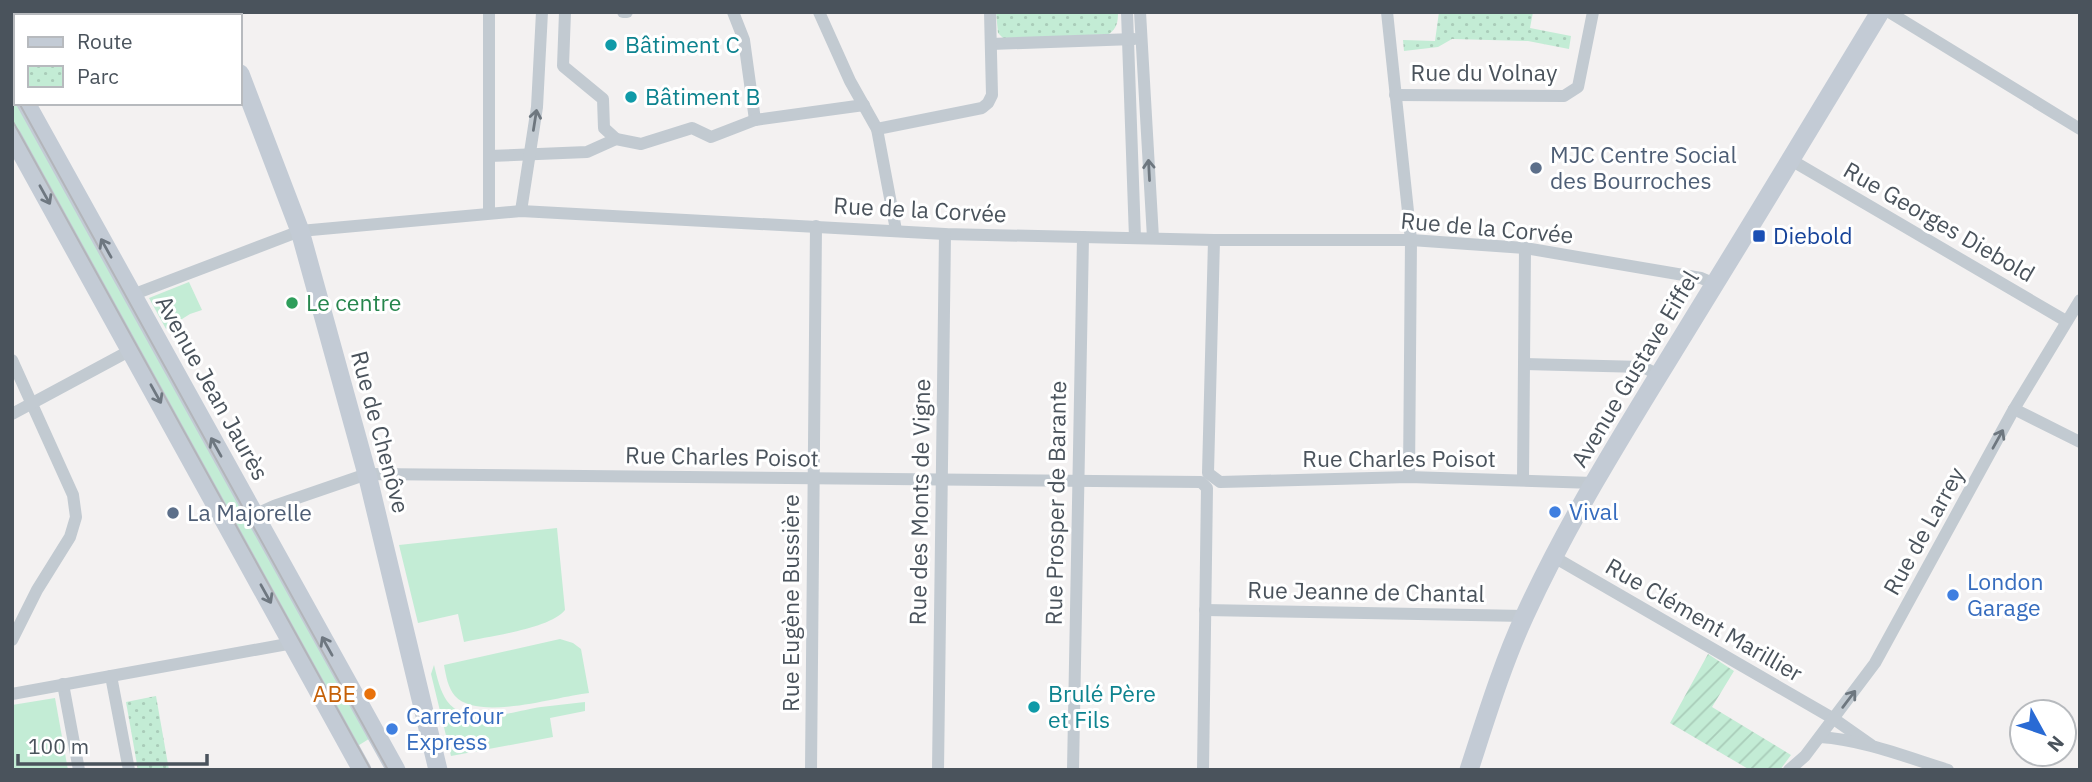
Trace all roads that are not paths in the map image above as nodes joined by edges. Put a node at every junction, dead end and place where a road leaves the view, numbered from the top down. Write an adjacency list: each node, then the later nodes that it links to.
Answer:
1 (489, 12): 26 (street)
2 (542, 12): 25 (street, one-way to 2)
3 (565, 12): 24 (street)
4 (733, 12): 20 (street)
5 (819, 12): 19 (street)
6 (990, 12): 15 (street)
7 (1127, 12): 14 (street)
8 (1140, 12): 13 (street)
9 (1387, 12): 17 (street)
10 (1593, 12): 17 (street, Rue du Volnay)
11 (1880, 12): 27 (main road, Avenue Gustave Eiffel)
12 (1889, 12): 22 (street)
13 (1142, 39): 14 (street); 36 (street, one-way to 13)
14 (1128, 40): 15 (street); 35 (street)
15 (992, 44): 21 (street)
16 (242, 79): 32 (main road, Rue de Chenôve)
17 (1395, 95): 38 (street)
18 (27, 105): 41 (main road, Avenue Jean Jaurès, one-way to 18)
19 (864, 105): 20 (street); 21 (street)
20 (755, 120): 24 (street)
21 (877, 129): 31 (street)
22 (2080, 129)
23 (12, 136): 44 (main road, one-way to 44)
24 (615, 139): 25 (street)
25 (530, 154): 26 (street); 28 (street)
26 (489, 156): 29 (street)
27 (1791, 160): 40 (main road, Avenue Gustave Eiffel); 43 (street, Rue Georges Diebold)
28 (521, 211): 29 (street, Rue de la Corvée); 30 (street, Rue de la Corvée)
29 (489, 213): 32 (street, Rue de la Corvée)
30 (816, 226): 31 (street, Rue de la Corvée); 54 (street, Rue Eugène Bussière)
31 (896, 230): 33 (street, Rue de la Corvée)
32 (300, 231): 41 (street, Rue de la Corvée); 52 (main road, Rue de Chenôve)
33 (945, 234): 34 (street, Rue de la Corvée); 55 (street, Rue des Monts de Vigne)
34 (1083, 237): 35 (street, Rue de la Corvée); 57 (street, Rue Prosper de Barante)
35 (1135, 238): 36 (street, Rue de la Corvée)
36 (1153, 238): 37 (street, Rue de la Corvée)
37 (1214, 240): 38 (street, Rue de la Corvée); 53 (street, Rue Charles Poisot)
38 (1411, 240): 39 (street, Rue de la Corvée); 53 (street)
39 (1524, 248): 40 (street, Rue de la Corvée); 46 (street)
40 (1715, 284): 47 (main road, Avenue Gustave Eiffel)
41 (132, 295): 59 (main road, Avenue Jean Jaurès, one-way to 41)
42 (2080, 300): 43 (street, Rue de Larrey)
43 (2066, 321): 49 (street, Rue de Larrey)
44 (131, 350): 48 (street); 64 (main road, one-way to 64)
45 (12, 360): 48 (street)
46 (1524, 363): 47 (street); 56 (street)
47 (1659, 374): 58 (main road, Avenue Gustave Eiffel)
48 (32, 403): 50 (street); 63 (street)
49 (2014, 409): 51 (street); 68 (street, Rue de Larrey, one-way to 49)
50 (12, 414)
51 (2080, 442)
52 (367, 474): 54 (street, Rue Charles Poisot); 59 (street, Rue Charles Poisot); 75 (main road, Rue de Chenôve)
53 (1409, 477): 56 (street, Rue Charles Poisot)
54 (813, 479): 55 (street, Rue Charles Poisot); 76 (street, Rue Eugène Bussière)
55 (940, 480): 57 (street, Rue Charles Poisot); 77 (street, Rue des Monts de Vigne)
56 (1523, 480): 58 (street, Rue Charles Poisot)
57 (1077, 482): 61 (street, Rue Charles Poisot); 78 (street, Rue Prosper de Barante)
58 (1594, 483): 60 (main road, Avenue Gustave Eiffel)
59 (254, 515): 74 (main road, Avenue Jean Jaurès, one-way to 59)
60 (1554, 557): 62 (main road, Avenue Gustave Eiffel); 68 (street, Rue Clément Marillier)
61 (1205, 610): 62 (street, Rue Jeanne de Chantal); 79 (street)
62 (1525, 616): 80 (main road, Avenue Gustave Eiffel)
63 (12, 640)
64 (293, 643): 65 (street); 73 (main road)
65 (111, 676): 66 (street); 72 (street)
66 (63, 684): 67 (street); 71 (street)
67 (12, 694)
68 (1834, 719): 69 (street, Rue de Larrey); 70 (street, Rue Clément Marillier)
69 (1820, 737): 70 (street); 81 (street, Rue de Larrey)
70 (1871, 746): 82 (street)
71 (79, 770)
72 (129, 770)
73 (362, 770)
74 (396, 770)
75 (439, 770)
76 (811, 770)
77 (938, 770)
78 (1073, 770)
79 (1203, 770)
80 (1469, 770)
81 (1789, 770)
82 (1948, 770)

